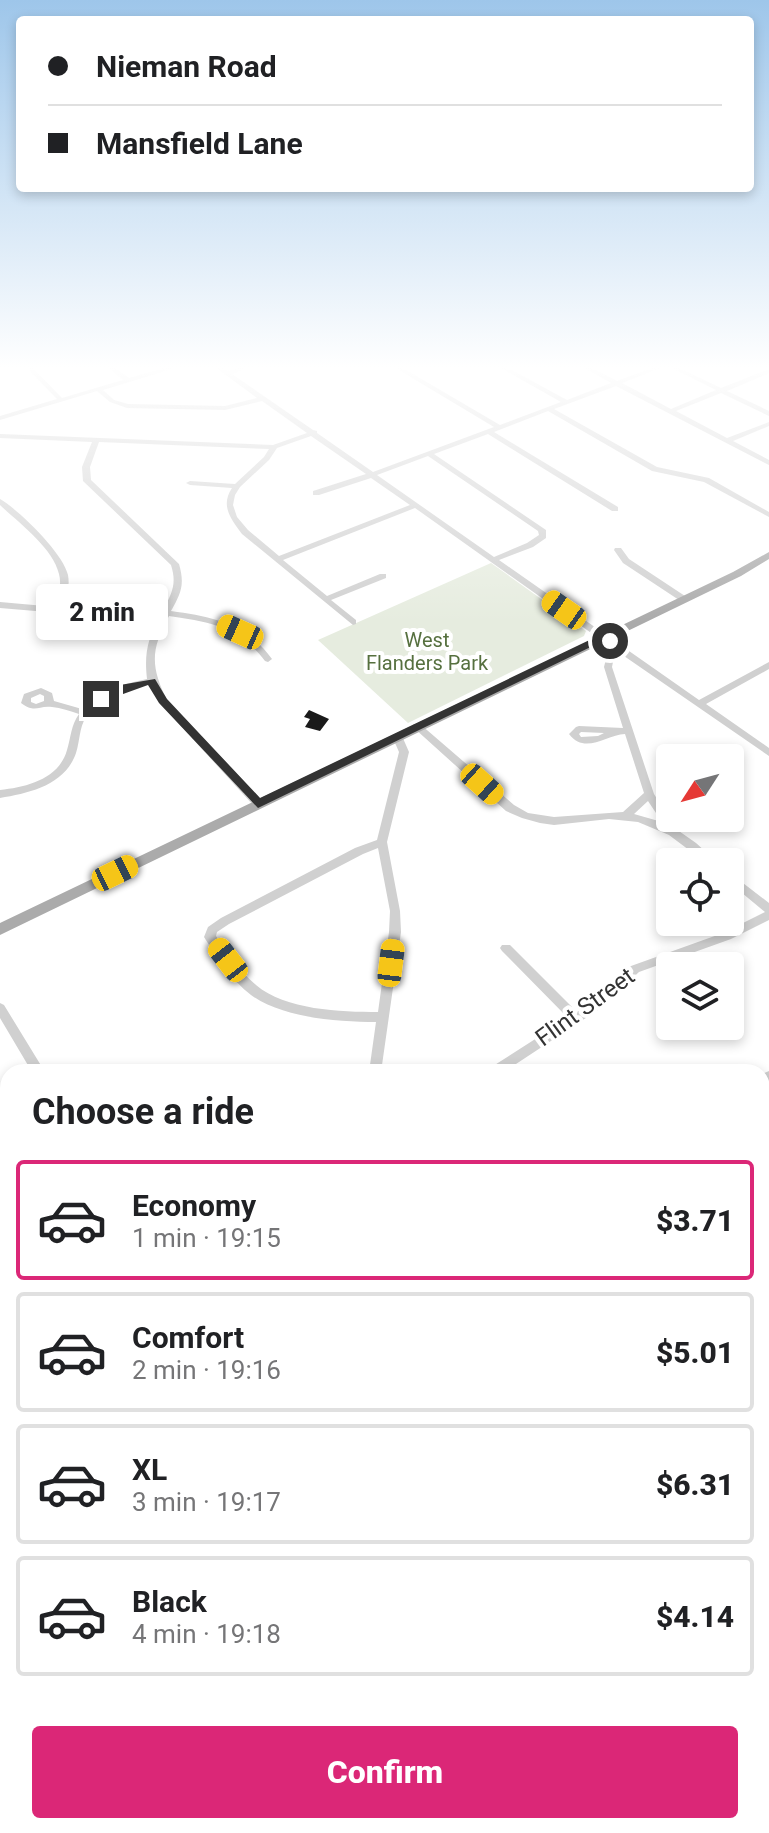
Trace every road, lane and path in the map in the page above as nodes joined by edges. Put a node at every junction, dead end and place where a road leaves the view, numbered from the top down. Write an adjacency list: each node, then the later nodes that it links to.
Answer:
1 (92, 453): 27 (street)
2 (271, 453): 12 (street)
3 (342, 453): 10 (street)
4 (433, 453): 8 (street)
5 (523, 453): 16 (street)
6 (626, 453): 17 (street)
7 (749, 453): 9 (street)
8 (429, 454): 10 (street); 21 (street)
9 (769, 463)
10 (372, 475): 13 (street); 15 (street)
11 (190, 483): 12 (street)
12 (235, 486): 20 (street)
13 (316, 493)
14 (0, 501): 26 (street)
15 (414, 506): 20 (street); 21 (street)
16 (615, 509)
17 (769, 515)
18 (618, 550): 23 (street)
19 (769, 555): 23 (main road)
20 (278, 559): 24 (street)
21 (493, 560): 29 (street)
22 (383, 576): 24 (street)
23 (682, 598): 29 (main road)
24 (326, 599): 28 (street)
25 (1, 607): 26 (street)
26 (59, 610): 27 (street)
27 (164, 614): 31 (street); 33 (street)
28 (353, 622)
29 (604, 637): 30 (street); 37 (main road)
30 (624, 652): 35 (street); 38 (street)
31 (268, 659)
32 (769, 665): 35 (street)
33 (151, 681): 36 (street); 44 (street)
34 (49, 703): 36 (street)
35 (699, 704): 41 (street)
36 (84, 712): 42 (street)
37 (417, 726): 40 (main road); 46 (street)
38 (628, 731): 39 (street); 43 (street)
39 (615, 732)
40 (397, 736): 44 (main road); 49 (street)
41 (769, 753)
42 (0, 794)
43 (649, 794): 45 (street); 46 (street)
44 (258, 803): 53 (main road)
45 (656, 805)
46 (625, 816): 47 (street)
47 (656, 824)
48 (676, 832): 50 (street)
49 (382, 842): 56 (street); 56 (street)
50 (695, 848)
51 (744, 890): 52 (street)
52 (769, 912): 57 (street, Flint Street)
53 (0, 929)
54 (506, 948): 57 (street)
55 (0, 1008): 58 (street)
56 (383, 1017): 59 (street)
57 (576, 1018): 60 (street, Flint Street)
58 (34, 1064)
59 (376, 1064)
60 (506, 1064)

